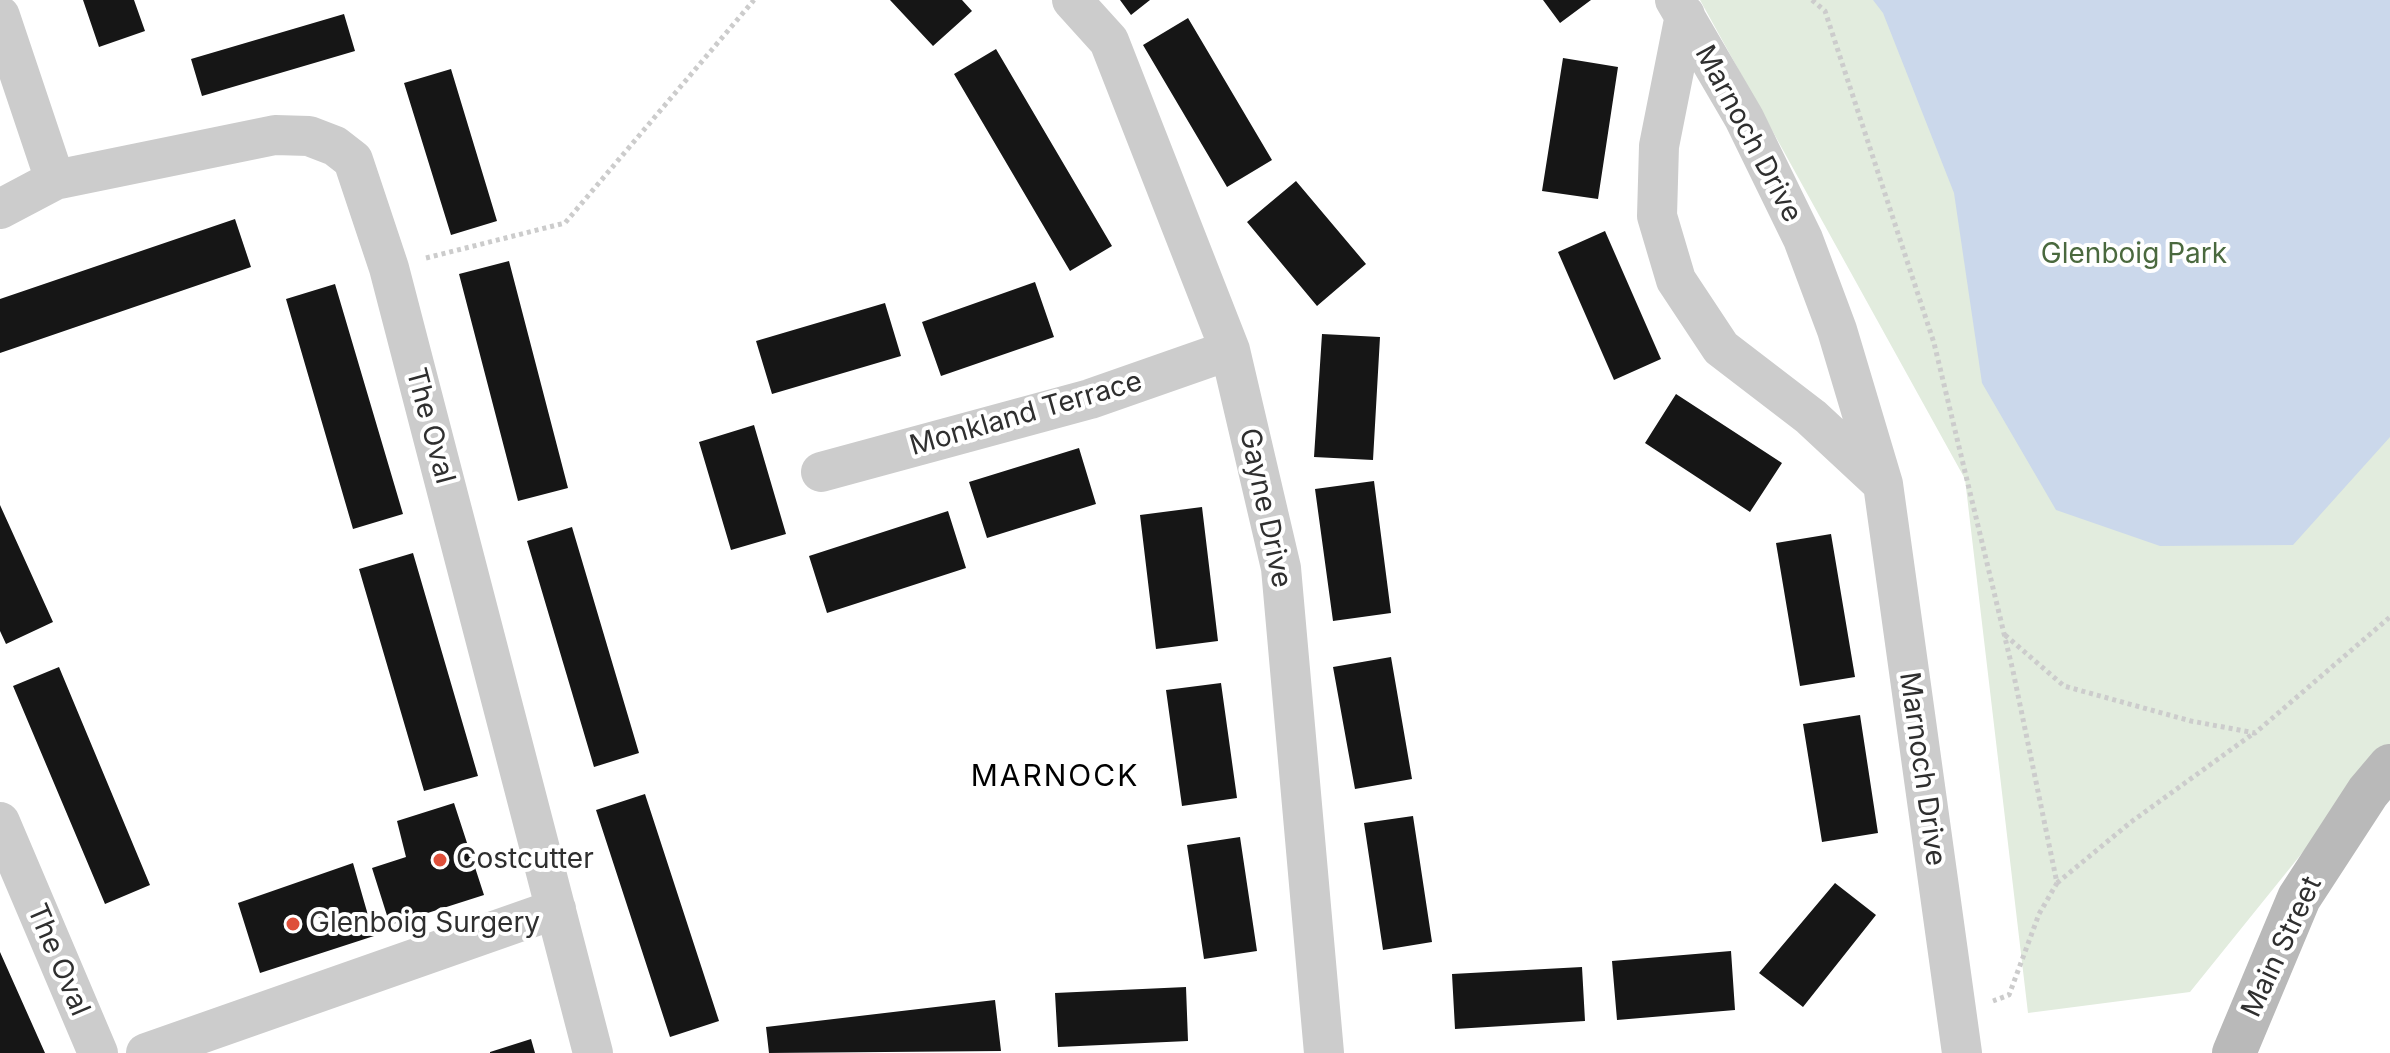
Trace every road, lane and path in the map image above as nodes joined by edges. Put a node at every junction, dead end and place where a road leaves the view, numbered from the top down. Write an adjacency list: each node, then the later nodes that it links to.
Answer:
1 (754, 0): 8 (path)
2 (1072, 0): 9 (street, Gayne Drive)
3 (1812, 0): 13 (path)
4 (1680, 7): 11 (street, Marnoch Drive); 11 (street, Marnoch Drive)
5 (0, 16): 6 (street)
6 (55, 180): 7 (street, The Oval); 8 (street, The Oval)
7 (0, 209)
8 (389, 268): 18 (street, The Oval)
9 (1230, 350): 10 (street, Monkland Terrace); 23 (street, Gayne Drive)
10 (821, 472)
11 (1883, 484): 19 (street, Marnoch Drive)
12 (2390, 617): 14 (path)
13 (2004, 635): 14 (path); 17 (path)
14 (2255, 733): 17 (path)
15 (2390, 766): 24 (main road, Main Street)
16 (0, 822): 20 (street, The Oval)
17 (2057, 883): 19 (path)
18 (556, 909): 21 (street); 22 (street, The Oval)
19 (1959, 1034)
20 (98, 1053)
21 (146, 1053)
22 (593, 1053)
23 (1324, 1053)
24 (2234, 1053)

